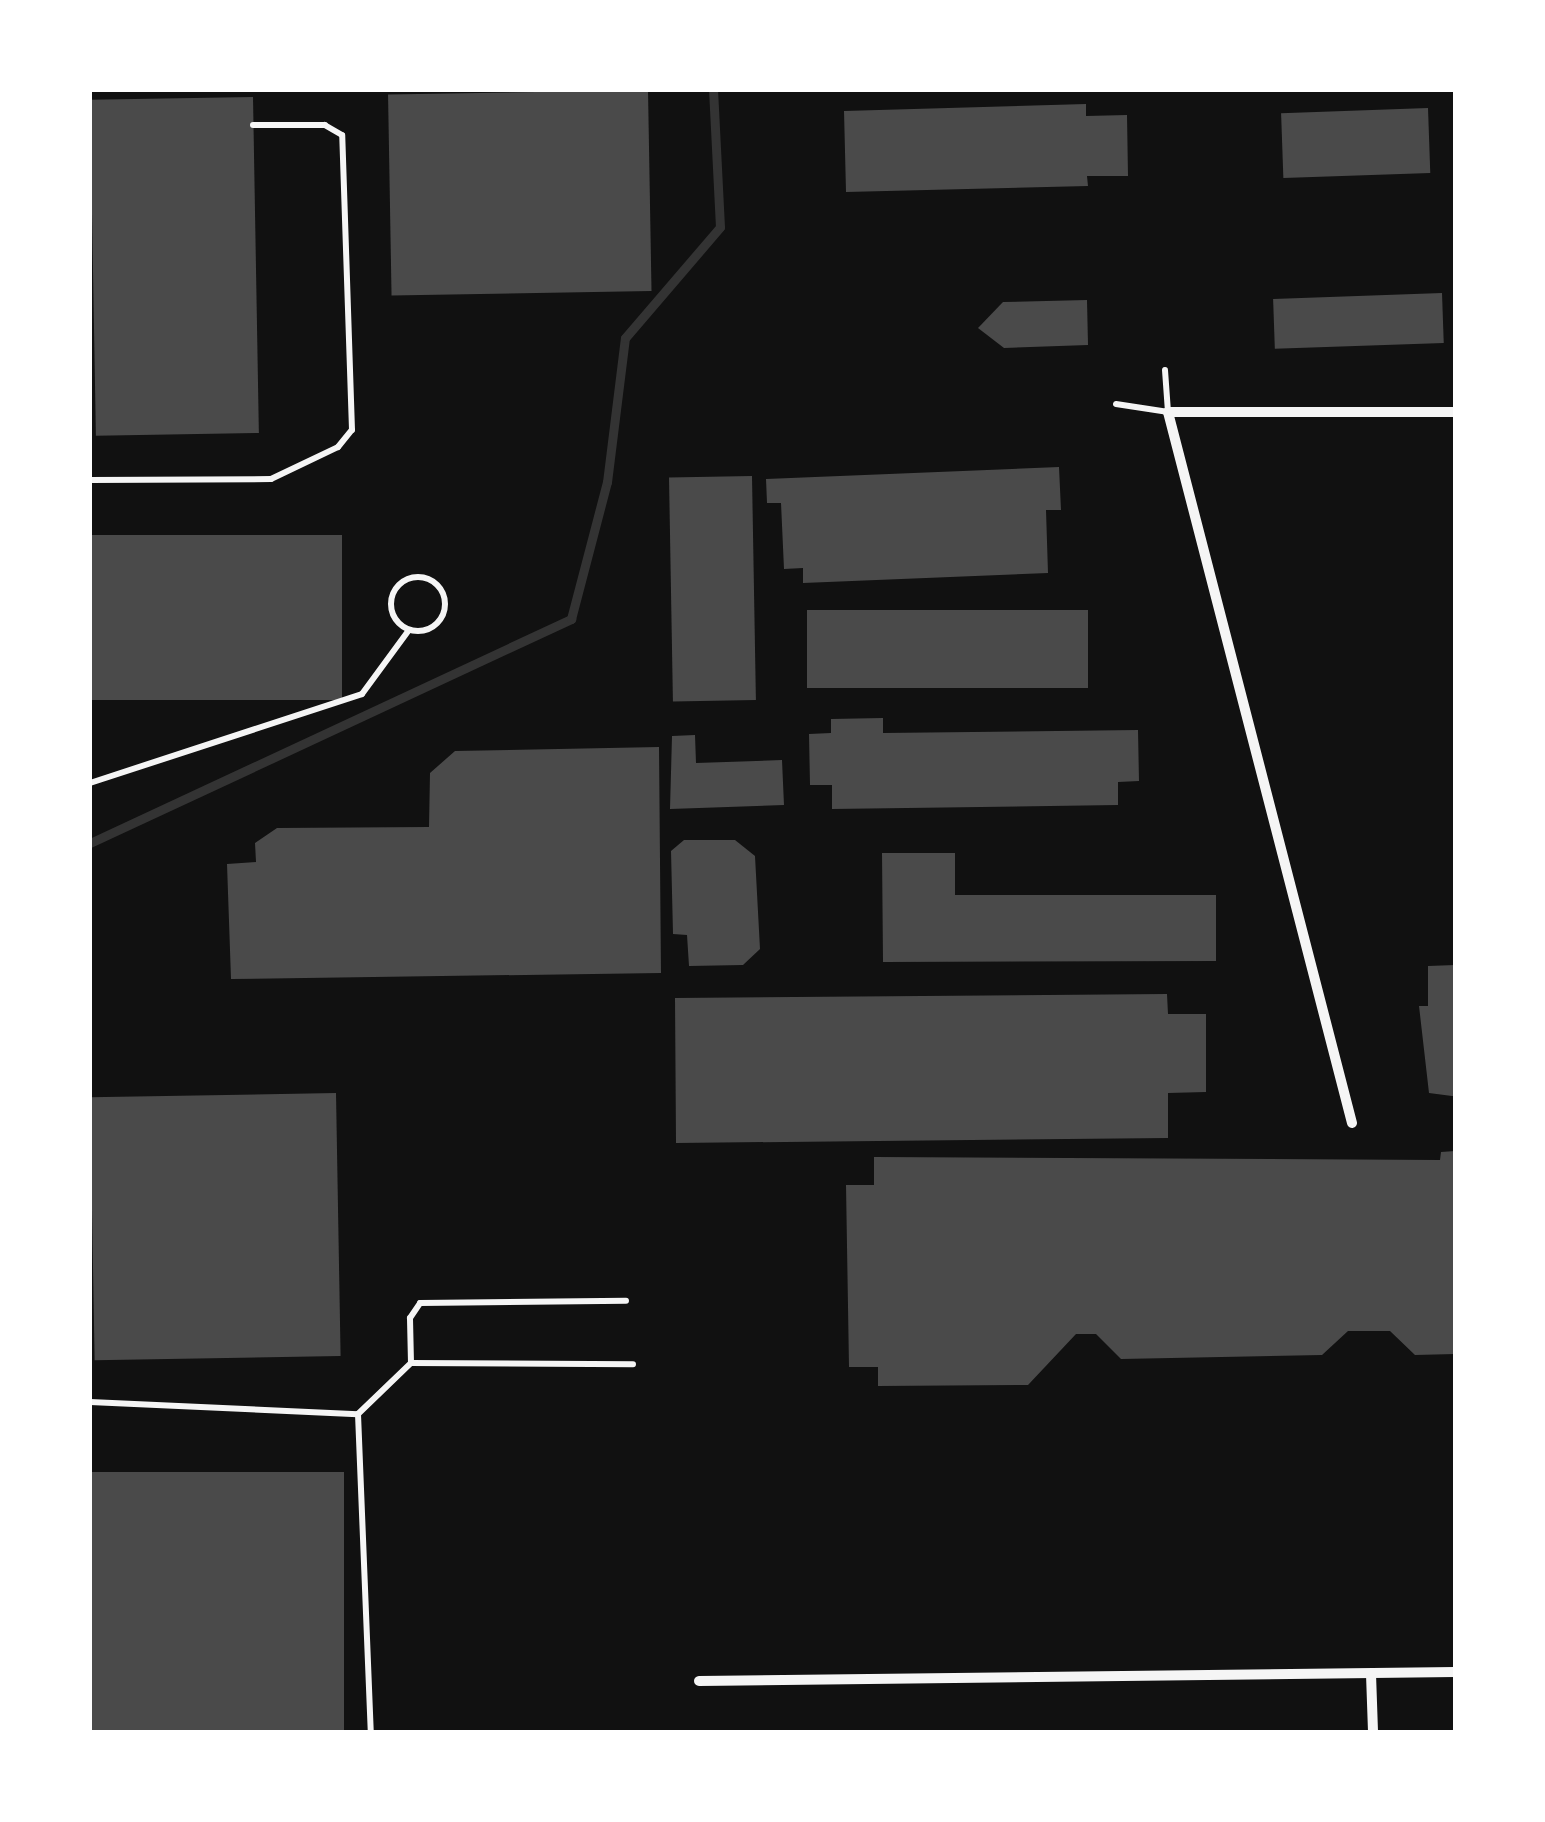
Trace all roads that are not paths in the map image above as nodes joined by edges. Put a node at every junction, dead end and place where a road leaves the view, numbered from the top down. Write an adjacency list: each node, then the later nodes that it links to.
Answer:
1 (253, 124): 6 (lane)
2 (1165, 370): 4 (lane)
3 (1116, 404): 4 (lane)
4 (1168, 412): 5 (street); 9 (street)
5 (1455, 412)
6 (90, 480)
7 (408, 630): 7 (lane); 8 (lane)
8 (90, 783)
9 (1352, 1124)
10 (626, 1301): 11 (lane)
11 (412, 1363): 12 (lane); 14 (lane)
12 (633, 1364)
13 (90, 1402): 14 (lane)
14 (358, 1414): 18 (lane)
15 (1455, 1672): 16 (street)
16 (1372, 1674): 17 (street); 19 (street)
17 (699, 1681)
18 (371, 1732)
19 (1372, 1732)

